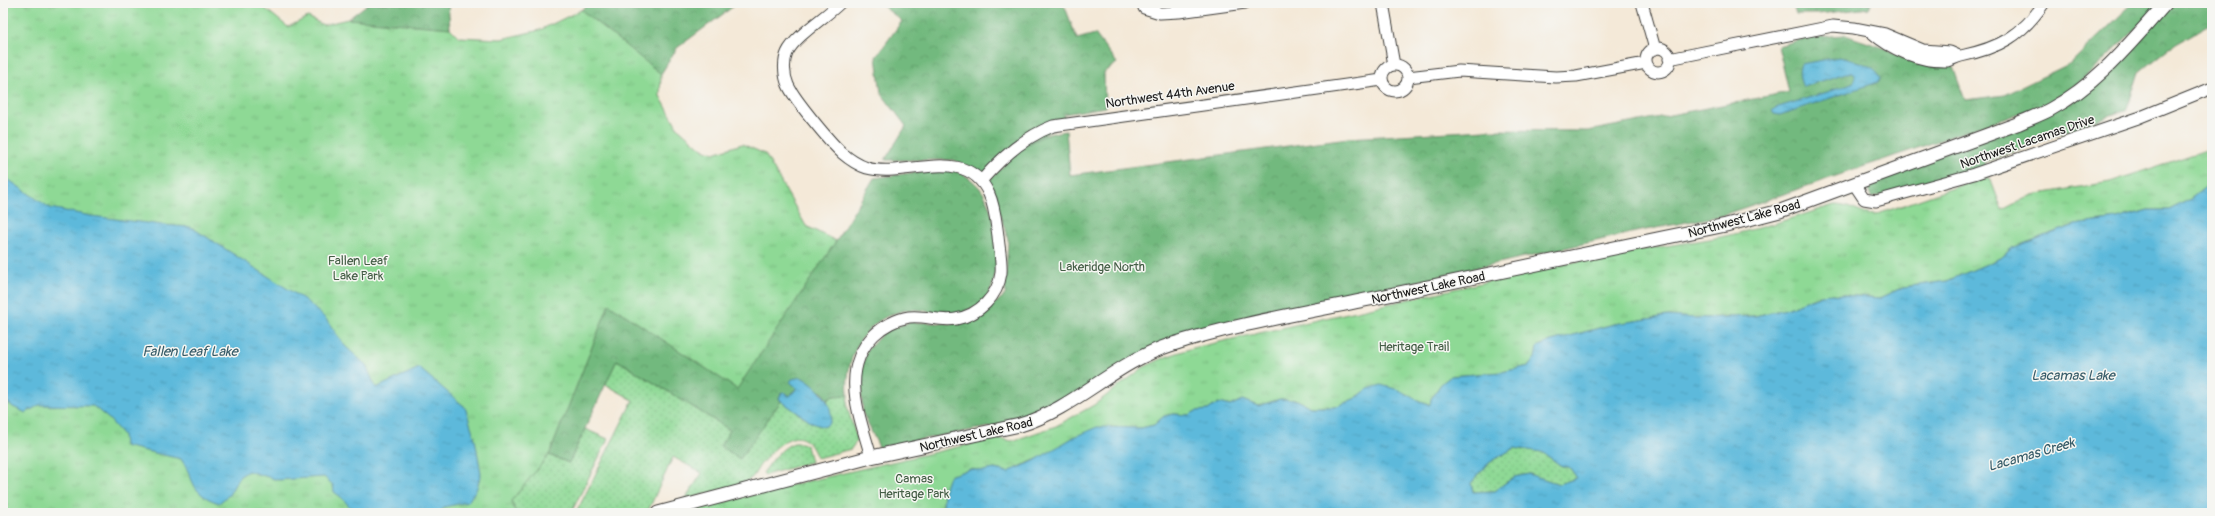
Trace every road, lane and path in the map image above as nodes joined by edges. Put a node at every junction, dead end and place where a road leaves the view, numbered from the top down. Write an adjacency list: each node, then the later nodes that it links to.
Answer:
1 (840, 3): 15 (street)
2 (1245, 3): 7 (street)
3 (1383, 3): 11 (street)
4 (1642, 3): 8 (street)
5 (2044, 3): 9 (street)
6 (2166, 3): 16 (main road, Northwest Lake Road)
7 (1144, 8)
8 (1655, 49): 9 (street); 10 (street)
9 (1669, 59): 10 (street)
10 (1646, 63): 12 (street)
11 (1394, 66): 12 (street); 13 (street)
12 (1408, 77): 13 (street)
13 (1382, 80): 15 (street, Northwest 44th Avenue)
14 (2212, 88): 16 (street, Northwest Lacamas Drive)
15 (981, 181): 17 (street)
16 (1854, 184): 17 (main road, Northwest Lake Road)
17 (870, 458): 18 (main road, Northwest Lake Road)
18 (658, 513)

